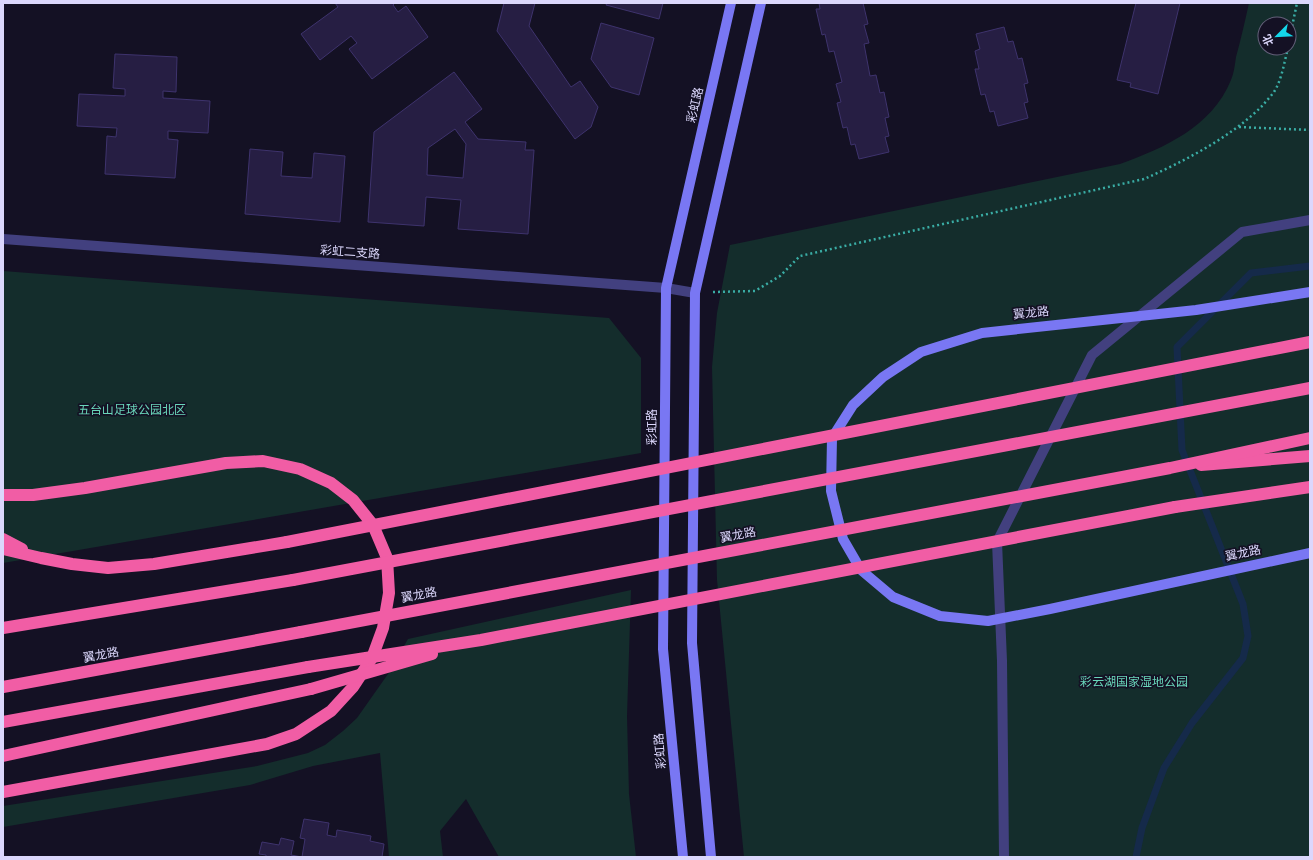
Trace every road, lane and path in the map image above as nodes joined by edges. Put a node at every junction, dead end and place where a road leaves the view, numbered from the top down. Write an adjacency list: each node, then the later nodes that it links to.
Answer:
1 (731, 3): 10 (main road, 彩虹路)
2 (761, 3): 12 (main road)
3 (1297, 3): 4 (path)
4 (1294, 16)
5 (1286, 56): 6 (path)
6 (1238, 127): 7 (path); 12 (path)
7 (1310, 130)
8 (1310, 220): 32 (street)
9 (3, 239): 10 (street, 彩虹二支路)
10 (666, 288): 12 (street, 彩虹二支路); 30 (main road, 彩虹路)
11 (1310, 292): 22 (main road, 翼龙路, bridge)
12 (695, 293): 31 (main road)
13 (1310, 342): 23 (highway, bridge)
14 (1310, 388): 24 (highway, bridge)
15 (1310, 438): 17 (highway, 翼龙路, bridge)
16 (1310, 456): 17 (highway, bridge)
17 (1170, 468): 26 (highway, 翼龙路, bridge)
18 (1310, 488): 25 (highway, bridge)
19 (3, 495): 29 (highway)
20 (3, 539): 23 (highway)
21 (3, 549): 23 (highway)
22 (1310, 553)
23 (41, 558)
24 (3, 628)
25 (481, 640): 27 (highway, bridge); 28 (highway, bridge)
26 (3, 687)
27 (3, 722)
28 (3, 756)
29 (3, 792)
30 (683, 857)
31 (711, 857)
32 (1004, 857)

